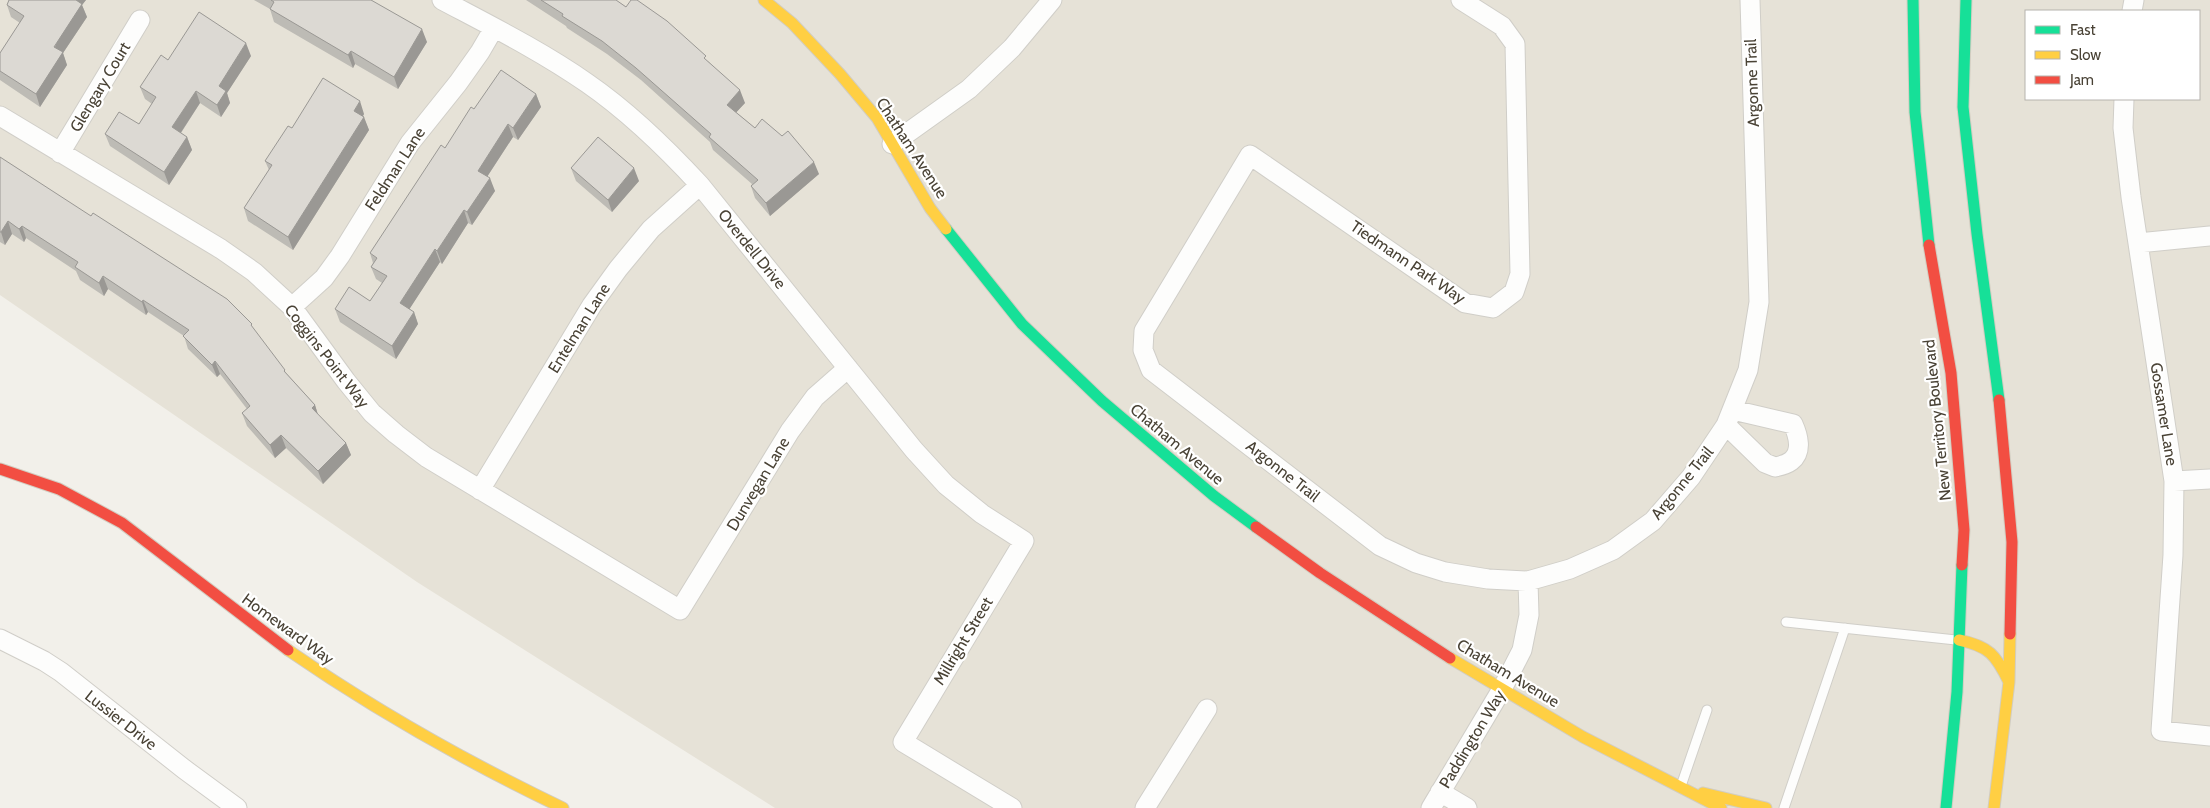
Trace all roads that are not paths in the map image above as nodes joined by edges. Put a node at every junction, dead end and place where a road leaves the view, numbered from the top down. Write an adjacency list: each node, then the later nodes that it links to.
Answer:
1 (442, 0): 9 (street, Overdell Drive)
2 (764, 0): 12 (street, Chatham Avenue)
3 (1052, 0): 12 (street)
4 (1461, 0): 18 (street, Tiedmann Park Way)
5 (1750, 0): 25 (street, Argonne Trail)
6 (1913, 0): 30 (street, New Territory Boulevard)
7 (1966, 0): 31 (street)
8 (140, 20): 13 (street, Glengary Court)
9 (494, 28): 14 (street, Overdell Drive); 17 (street, Feldman Lane)
10 (2124, 100): 16 (street, Gossamer Lane)
11 (0, 116): 13 (street, Coggins Point Way)
12 (892, 144): 32 (street, Chatham Avenue)
13 (60, 153): 17 (street, Coggins Point Way)
14 (700, 185): 19 (street, Overdell Drive); 23 (street, Entelman Lane)
15 (2210, 236): 16 (street)
16 (2138, 243): 22 (street, Gossamer Lane)
17 (292, 307): 23 (street, Coggins Point Way)
18 (1143, 350): 25 (street, Argonne Trail)
19 (848, 368): 24 (street, Overdell Drive); 26 (street, Dunvegan Lane)
20 (0, 469): 38 (street, Homeward Way)
21 (2210, 480): 22 (street)
22 (2174, 481): 35 (street, Gossamer Lane)
23 (480, 490): 26 (street, Coggins Point Way)
24 (1024, 541): 41 (street, Millright Street)
25 (1528, 581): 32 (street, Paddington Way)
26 (680, 610)
27 (1786, 622): 28 (lane)
28 (1845, 628): 30 (lane); 46 (lane)
29 (0, 639): 39 (street, Lussier Drive)
30 (1959, 640): 31 (street); 47 (street, New Territory Boulevard)
31 (2010, 682): 48 (street)
32 (1502, 690): 36 (street, Chatham Avenue); 37 (street, Paddington Way)
33 (1207, 709): 42 (street)
34 (1707, 710): 36 (lane)
35 (2210, 736)
36 (1681, 787): 44 (street, Chatham Avenue); 45 (street, Chatham Avenue)
37 (1435, 800): 43 (street)
38 (531, 801): 40 (street, Homeward Way)
39 (237, 808)
40 (563, 808)
41 (1012, 808)
42 (1145, 808)
43 (1467, 808)
44 (1721, 808)
45 (1766, 808)
46 (1784, 808)
47 (1946, 808)
48 (1994, 808)

